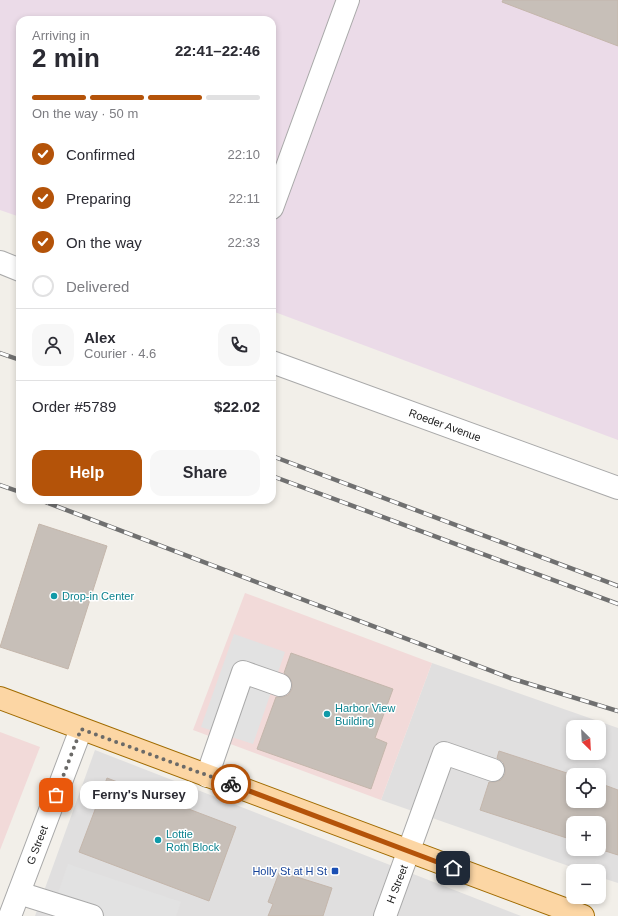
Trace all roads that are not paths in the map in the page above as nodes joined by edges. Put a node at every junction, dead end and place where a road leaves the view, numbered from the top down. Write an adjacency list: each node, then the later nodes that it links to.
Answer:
1 (348, 0): 2 (street)
2 (276, 197)
3 (0, 262): 4 (street)
4 (16, 268)
5 (276, 363): 6 (street, Roeder Avenue)
6 (618, 488)
7 (280, 685): 11 (street)
8 (0, 698): 9 (main road)
9 (81, 729): 11 (main road); 13 (street, G Street)
10 (493, 770): 12 (street, H Street)
11 (207, 776): 12 (main road)
12 (409, 851): 16 (street, H Street); 17 (main road)
13 (19, 893): 14 (street, G Street); 15 (street)
14 (10, 916)
15 (92, 916)
16 (385, 916)
17 (583, 916)

